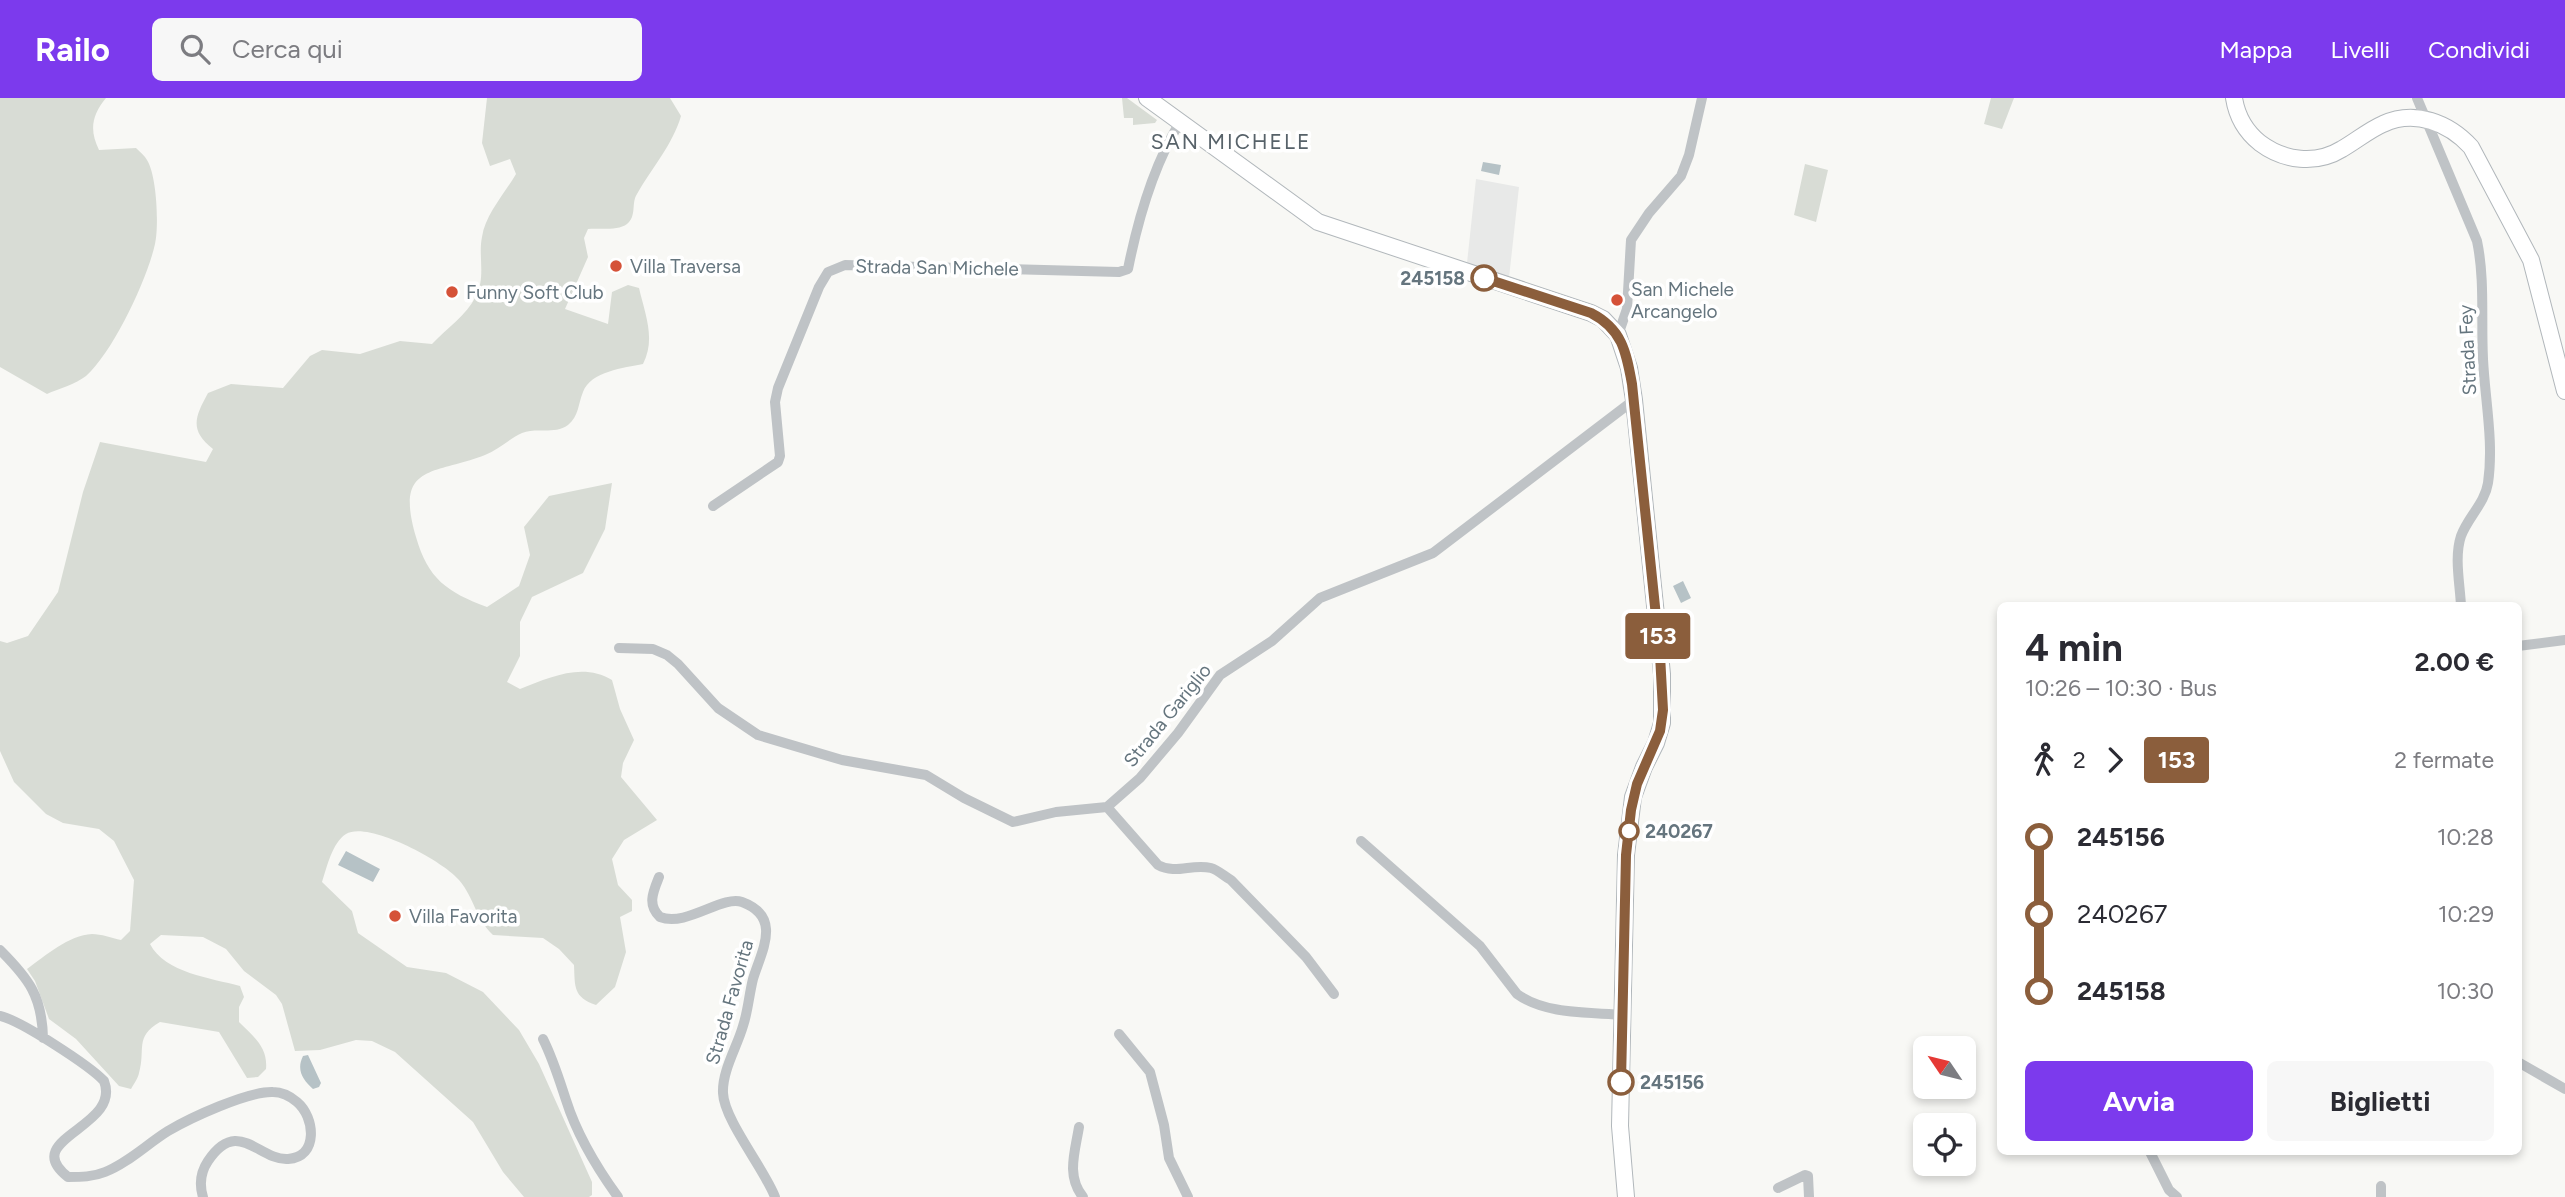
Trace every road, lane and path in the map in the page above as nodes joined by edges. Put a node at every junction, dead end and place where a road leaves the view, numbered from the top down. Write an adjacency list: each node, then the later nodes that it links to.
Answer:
1 (1147, 98): 6 (street)
2 (1702, 98): 7 (street)
3 (2234, 98): 5 (street)
4 (2417, 98): 5 (street, Strada Fey)
5 (2425, 119): 8 (street); 11 (street, Strada Fey)
6 (1180, 122): 7 (street); 10 (street, Strada San Michele)
7 (1618, 335): 9 (street)
8 (2565, 391)
9 (1634, 400): 15 (street, Strada Gariglio); 20 (street)
10 (713, 506)
11 (2461, 602)
12 (2565, 640): 13 (street)
13 (2522, 645)
14 (619, 648): 15 (street)
15 (1107, 807): 19 (street)
16 (1361, 841): 20 (street)
17 (659, 877): 32 (street, Strada Favorita)
18 (0, 950): 23 (street)
19 (1334, 993)
20 (1624, 1015): 35 (street)
21 (0, 1016): 23 (street)
22 (1119, 1034): 34 (street)
23 (43, 1038): 30 (street)
24 (543, 1039): 31 (street)
25 (2522, 1064): 26 (street)
26 (2565, 1089)
27 (1079, 1127): 33 (street)
28 (2152, 1155): 37 (street)
29 (1778, 1188): 36 (street)
30 (203, 1197)
31 (618, 1197)
32 (775, 1197)
33 (1083, 1197)
34 (1188, 1197)
35 (1626, 1197)
36 (1809, 1197)
37 (2176, 1197)

